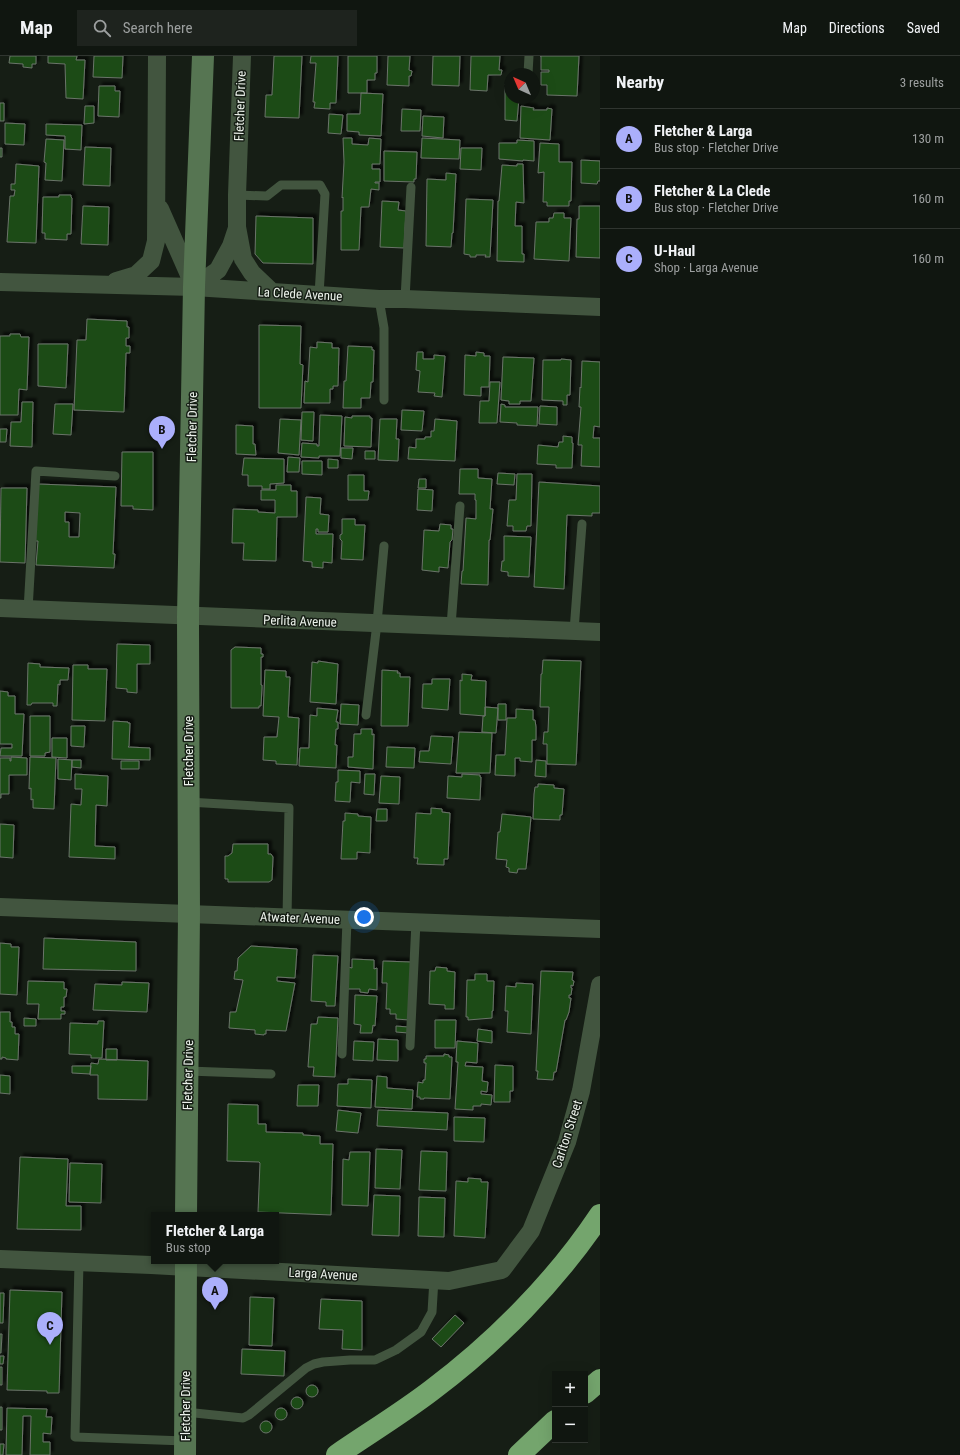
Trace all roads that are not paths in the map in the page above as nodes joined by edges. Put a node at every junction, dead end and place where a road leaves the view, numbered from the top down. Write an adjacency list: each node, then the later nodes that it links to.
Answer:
1 (157, 56): 8 (street, Fletcher Drive)
2 (203, 56): 12 (main road, Fletcher Drive)
3 (242, 56): 7 (street, Fletcher Drive)
4 (529, 56): 5 (lane)
5 (528, 68)
6 (411, 187): 16 (lane)
7 (237, 196): 9 (street, Fletcher Drive); 14 (lane)
8 (157, 202): 11 (street, Fletcher Drive); 12 (street, Fletcher Drive)
9 (237, 227): 12 (street, Fletcher Drive); 13 (street, Fletcher Drive)
10 (0, 282): 11 (street, La Clede Avenue)
11 (101, 285): 12 (street, La Clede Avenue)
12 (194, 287): 13 (street, La Clede Avenue); 25 (main road, Fletcher Drive)
13 (272, 292): 14 (street, La Clede Avenue)
14 (320, 295): 15 (street, La Clede Avenue)
15 (379, 299): 16 (street, La Clede Avenue); 18 (lane)
16 (405, 299): 17 (street, La Clede Avenue)
17 (600, 307)
18 (384, 400)
19 (115, 476): 24 (lane)
20 (460, 506): 27 (lane)
21 (582, 524): 28 (lane)
22 (384, 546): 26 (lane)
23 (0, 608): 24 (street, Perlita Avenue)
24 (28, 610): 25 (street, Perlita Avenue)
25 (188, 617): 26 (street, Perlita Avenue); 31 (main road, Fletcher Drive)
26 (377, 623): 27 (street, Perlita Avenue); 30 (lane)
27 (451, 626): 28 (street, Perlita Avenue)
28 (574, 631): 29 (street, Perlita Avenue)
29 (600, 632)
30 (366, 715)
31 (188, 802): 33 (main road, Fletcher Drive); 34 (lane)
32 (0, 907): 33 (street, Atwater Avenue)
33 (189, 914): 34 (street, Atwater Avenue); 41 (main road, Fletcher Drive)
34 (287, 918): 35 (street, Atwater Avenue)
35 (347, 920): 36 (street, Atwater Avenue); 40 (lane)
36 (416, 922): 37 (street, Atwater Avenue); 39 (lane)
37 (600, 929)
38 (600, 985): 49 (street, Carlton Street)
39 (410, 1046)
40 (342, 1054)
41 (188, 1071): 42 (lane); 43 (main road, Fletcher Drive)
42 (271, 1074)
43 (186, 1212)
44 (600, 1215): 56 (highway)
45 (0, 1259): 46 (street, Larga Avenue)
46 (80, 1262): 47 (street, Larga Avenue); 55 (lane)
47 (151, 1263)
48 (186, 1264): 50 (street, Larga Avenue); 53 (main road, Fletcher Drive)
49 (502, 1270): 50 (street, Larga Avenue)
50 (434, 1279): 53 (lane)
51 (600, 1380): 52 (highway)
52 (588, 1390)
53 (185, 1412): 55 (main road, Fletcher Drive)
54 (552, 1424): 57 (highway)
55 (185, 1448)
56 (337, 1455)
57 (519, 1455)

